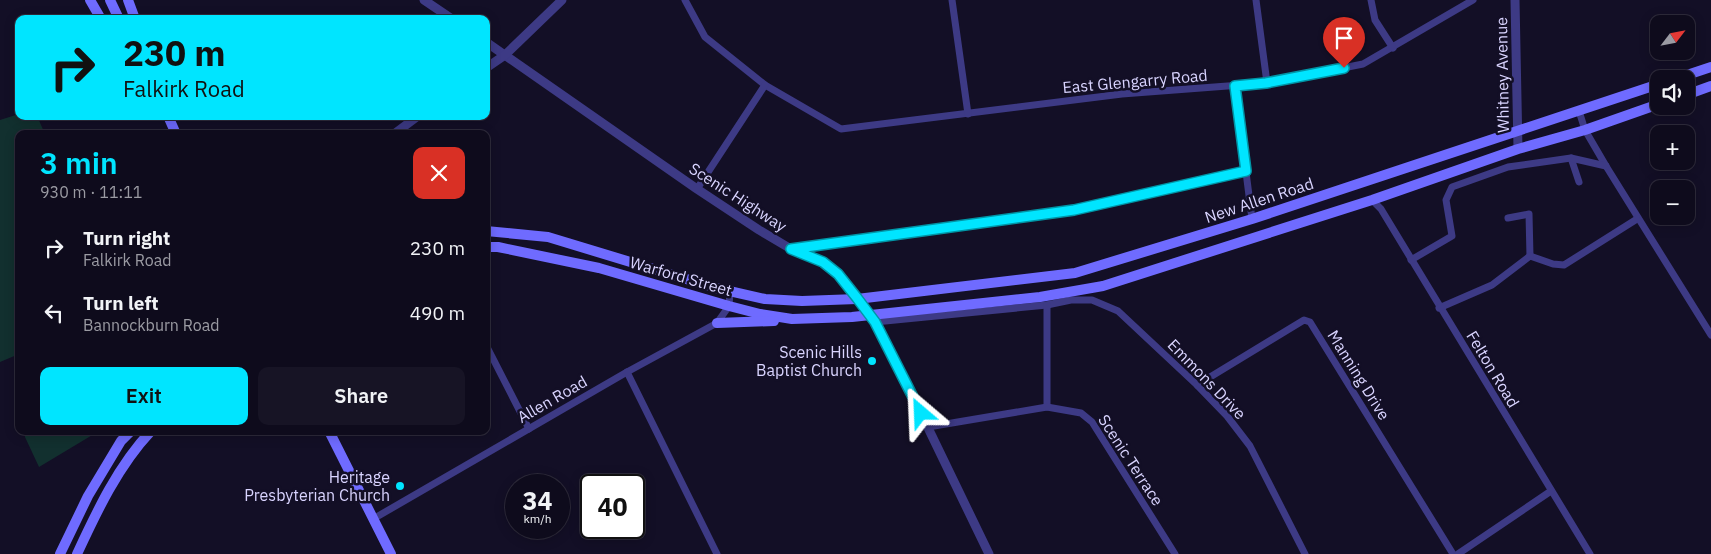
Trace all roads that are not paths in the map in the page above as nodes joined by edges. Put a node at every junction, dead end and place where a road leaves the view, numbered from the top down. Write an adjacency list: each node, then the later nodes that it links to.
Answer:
1 (90, 0): 12 (main road)
2 (110, 0): 13 (main road)
3 (128, 0): 14 (main road)
4 (424, 0): 15 (street)
5 (562, 0): 18 (street)
6 (685, 0): 23 (street)
7 (952, 0): 30 (street)
8 (1256, 0): 22 (street)
9 (1371, 0): 17 (street)
10 (1473, 0): 17 (street, East Glengarry Road)
11 (1515, 0): 33 (street, Whitney Avenue)
12 (99, 15)
13 (117, 15)
14 (134, 15)
15 (446, 15)
16 (490, 45): 18 (street, Scenic Highway)
17 (1393, 48): 22 (street, East Glengarry Road)
18 (504, 54): 19 (street); 40 (street, Scenic Highway)
19 (490, 65)
20 (1711, 66): 21 (main road)
21 (1695, 72)
22 (1266, 83): 24 (street, East Glengarry Road)
23 (765, 85): 30 (street, East Glengarry Road); 40 (street)
24 (1235, 86): 30 (street, East Glengarry Road); 38 (street)
25 (1711, 86): 27 (main road)
26 (1650, 87): 29 (main road, New Allen Road)
27 (1695, 91)
28 (1650, 107): 34 (main road, New Allen Road)
29 (1579, 111): 33 (main road, New Allen Road); 34 (street)
30 (968, 114)
31 (413, 120): 32 (street)
32 (399, 130)
33 (1518, 130): 35 (street, Whitney Avenue); 43 (main road, New Allen Road)
34 (1585, 130): 35 (main road, New Allen Road); 37 (street)
35 (1518, 149): 41 (main road, New Allen Road)
36 (1571, 158): 37 (street); 39 (street); 49 (street)
37 (1606, 166): 44 (street)
38 (1246, 171): 43 (street); 47 (street)
39 (1579, 182)
40 (697, 189): 47 (street, Scenic Highway)
41 (1372, 200): 49 (street, Felton Road); 55 (main road, New Allen Road)
42 (1508, 218): 48 (street)
43 (1252, 219): 51 (main road, New Allen Road)
44 (1638, 219): 48 (street); 58 (street)
45 (490, 231): 50 (main road, Warford Street)
46 (490, 246): 52 (main road, Warford Street)
47 (791, 249): 51 (street, Scenic Highway)
48 (1530, 256): 54 (street)
49 (1412, 260): 54 (street, Felton Road)
50 (730, 292): 51 (main road, Warford Street); 52 (street, Allen Road)
51 (857, 298): 55 (street, Scenic Highway)
52 (728, 306): 56 (main road, Warford Street); 57 (street, Allen Road)
53 (1047, 306): 55 (street); 61 (street, Emmons Drive); 62 (street)
54 (1440, 308): 68 (street, Felton Road)
55 (872, 318): 56 (main road, Warford Street); 63 (street, Scenic Highway)
56 (792, 320): 57 (main road)
57 (717, 323): 60 (street, Allen Road)
58 (1711, 336)
59 (490, 353): 64 (street)
60 (627, 372): 64 (street, Allen Road); 73 (street)
61 (1196, 385): 76 (street, Emmons Drive); 77 (street, Manning Drive)
62 (1047, 407): 63 (street, Scenic Terrace); 75 (street, Scenic Terrace)
63 (928, 427): 74 (street, Scenic Highway)
64 (529, 429): 69 (street, Allen Road)
65 (127, 435): 70 (main road)
66 (147, 435): 71 (main road)
67 (331, 435): 69 (main road)
68 (1551, 491): 78 (street); 79 (street, Felton Road)
69 (373, 519): 72 (main road)
70 (60, 554)
71 (77, 554)
72 (391, 554)
73 (717, 554)
74 (989, 554)
75 (1175, 554)
76 (1304, 554)
77 (1453, 554)
78 (1458, 554)
79 (1590, 554)

